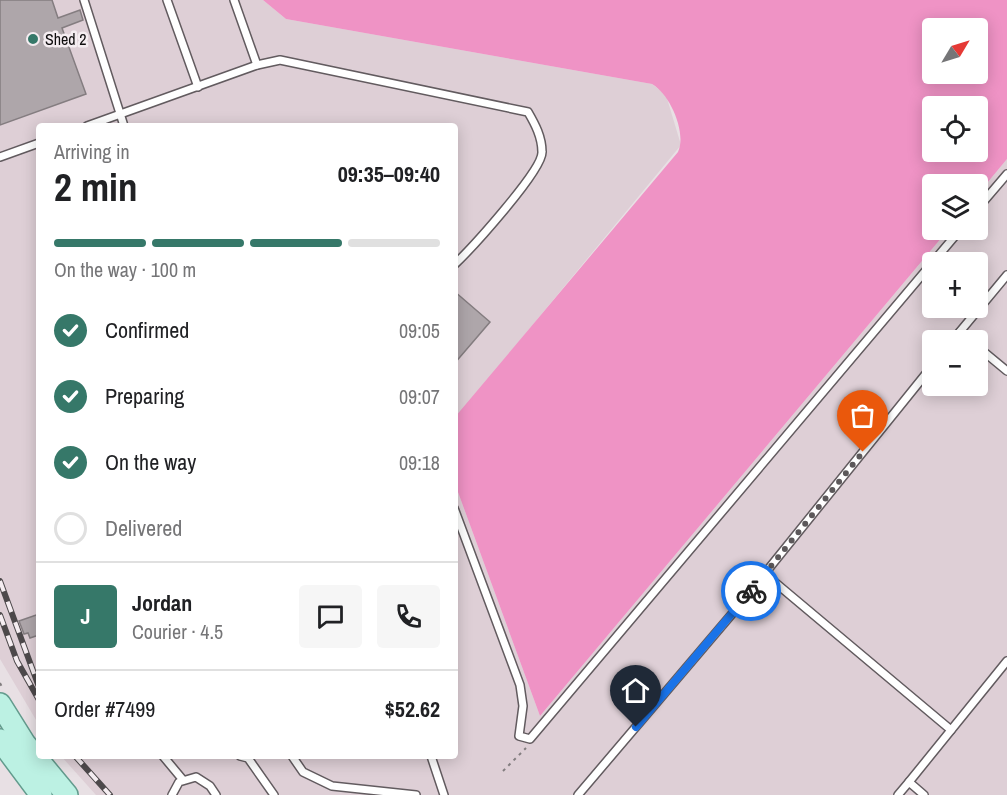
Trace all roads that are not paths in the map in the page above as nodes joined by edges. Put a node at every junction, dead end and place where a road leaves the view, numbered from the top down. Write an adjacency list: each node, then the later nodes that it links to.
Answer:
1 (84, 0): 6 (lane)
2 (167, 0): 5 (lane)
3 (234, 0): 4 (lane)
4 (257, 65): 5 (lane); 14 (lane)
5 (198, 87): 6 (lane)
6 (120, 115): 7 (lane); 8 (lane)
7 (98, 123)
8 (123, 123)
9 (36, 144): 10 (lane)
10 (0, 157)
11 (1007, 174): 12 (lane)
12 (988, 196)
13 (952, 240): 20 (lane)
14 (458, 261)
15 (1007, 275): 16 (lane)
16 (962, 330)
17 (988, 355): 18 (lane)
18 (1007, 371)
19 (922, 379): 21 (lane)
20 (458, 519)
21 (765, 574): 24 (lane); 41 (lane)
22 (1007, 662): 24 (lane)
23 (0, 704): 26 (main road)
24 (951, 730): 33 (lane)
25 (0, 740): 34 (main road)
26 (36, 757)
27 (37, 759): 35 (main road)
28 (166, 759): 32 (lane)
29 (249, 759): 38 (lane)
30 (294, 759): 39 (lane)
31 (432, 759): 40 (lane)
32 (183, 780): 36 (lane); 37 (lane)
33 (909, 782): 42 (lane); 43 (lane)
34 (41, 795)
35 (67, 795)
36 (172, 795)
37 (216, 795)
38 (274, 795)
39 (416, 795)
40 (444, 795)
41 (578, 795)
42 (898, 795)
43 (924, 795)

